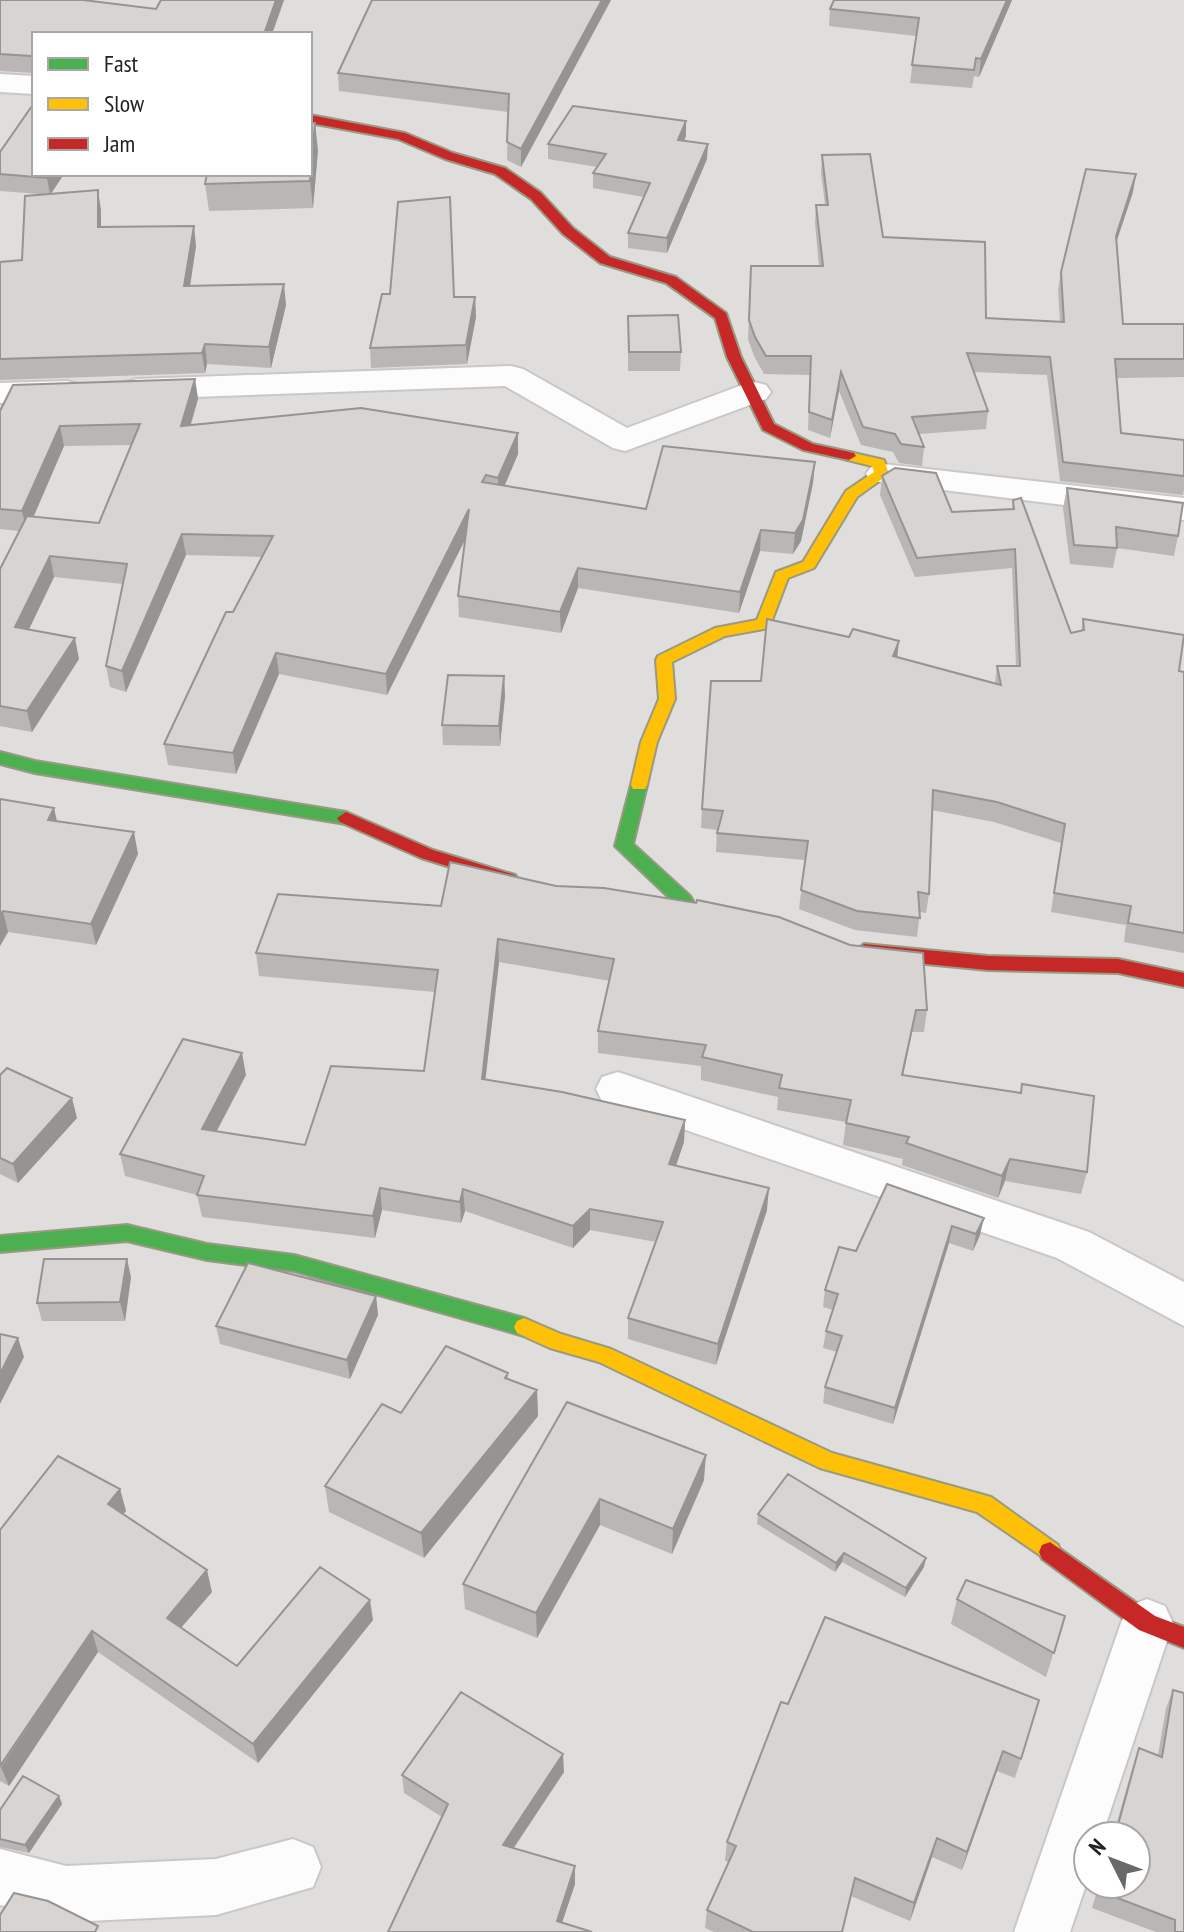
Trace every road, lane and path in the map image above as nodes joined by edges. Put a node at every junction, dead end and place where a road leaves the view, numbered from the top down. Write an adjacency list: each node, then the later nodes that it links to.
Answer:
1 (0, 83): 2 (street)
2 (32, 85)
3 (312, 119): 4 (street)
4 (754, 392): 5 (street); 6 (street)
5 (0, 393)
6 (882, 474): 7 (street); 10 (street)
7 (1184, 509)
8 (0, 758): 9 (street)
9 (529, 884)
10 (653, 897)
11 (849, 949): 12 (street)
12 (1184, 980)
13 (618, 1089): 15 (street)
14 (0, 1244): 16 (street)
15 (1184, 1306)
16 (1165, 1630): 19 (street)
17 (293, 1867): 18 (street)
18 (0, 1877)
19 (1042, 1932)

